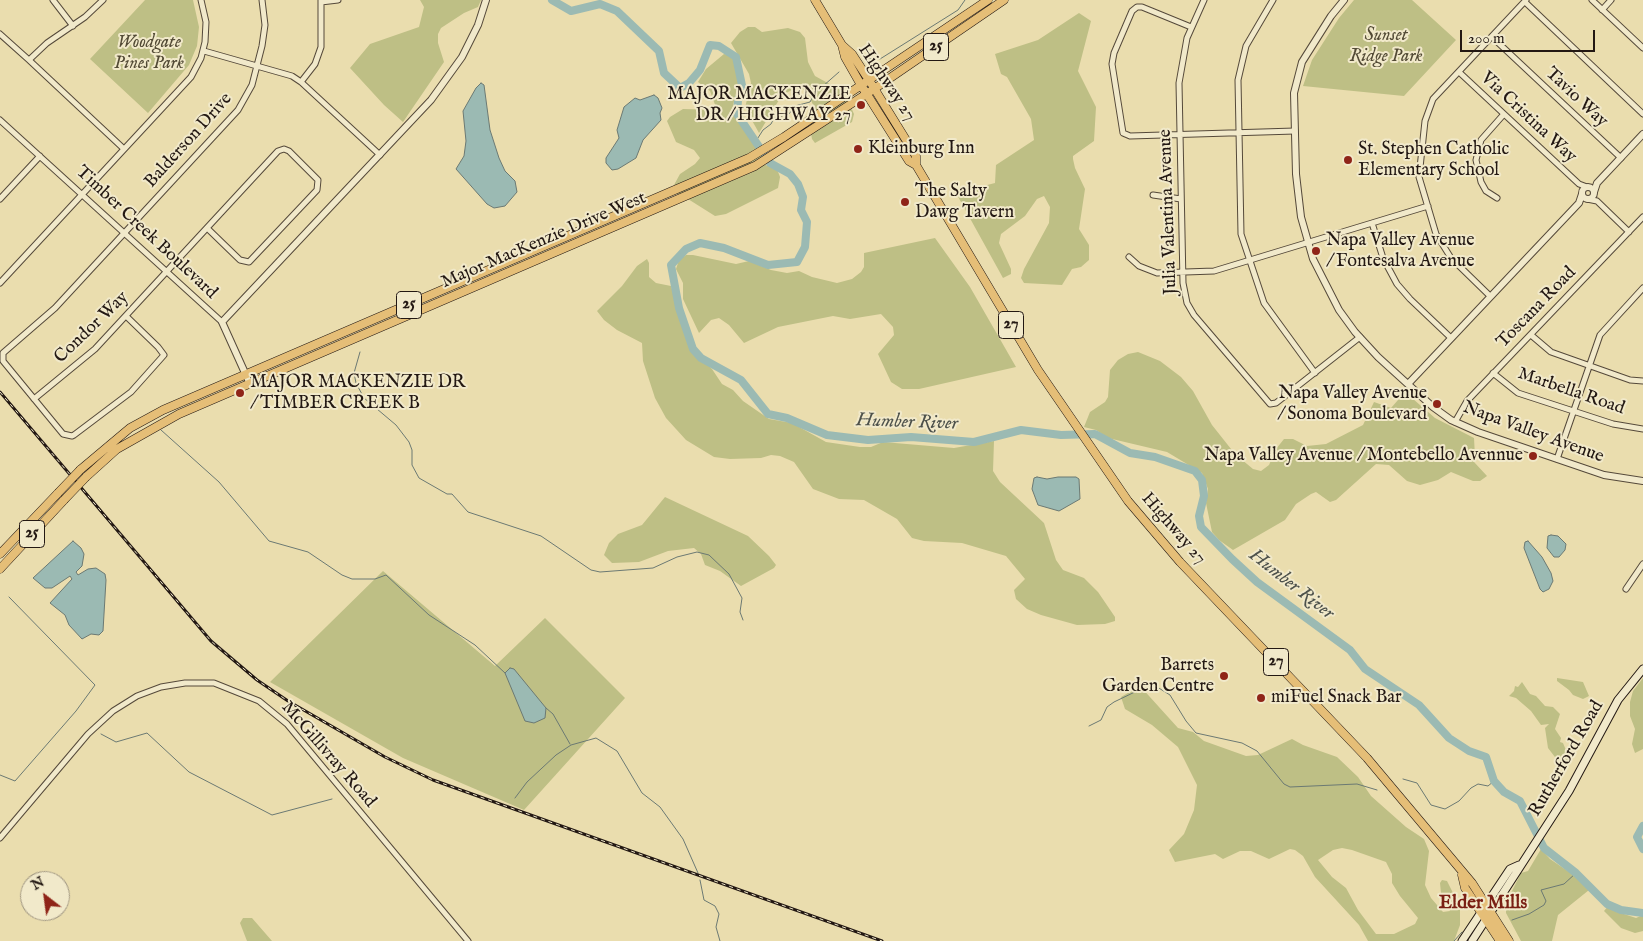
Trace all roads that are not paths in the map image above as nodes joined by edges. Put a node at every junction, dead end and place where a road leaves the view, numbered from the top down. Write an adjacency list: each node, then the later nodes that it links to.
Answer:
1 (53, 0): 18 (street)
2 (103, 0): 18 (street)
3 (201, 0): 24 (street)
4 (262, 0): 26 (street, Balderson Drive)
5 (338, 0): 15 (street)
6 (486, 0): 41 (street)
7 (815, 0): 22 (main road, Highway 27 / 27)
8 (988, 0): 28 (main road, Major MacKenzie Drive West / 25)
9 (1004, 0): 31 (main road, Major MacKenzie Drive West / 25)
10 (1204, 0): 19 (street, Julia Valentina Avenue)
11 (1273, 0): 37 (street)
12 (1344, 0): 36 (street, Napa Valley Avenue)
13 (1592, 0): 17 (street)
14 (1611, 0): 17 (street)
15 (321, 1): 29 (street)
16 (1526, 1): 21 (street); 34 (street)
17 (1602, 10): 23 (street)
18 (73, 26): 25 (street)
19 (1191, 27): 39 (street, Julia Valentina Avenue); 39 (street)
20 (0, 34): 25 (street)
21 (1492, 37): 27 (street); 43 (street, Tavio Way)
22 (842, 45): 28 (main road, Highway 27 / 27); 30 (main road, Highway 27 / 27)
23 (1643, 48)
24 (204, 51): 26 (street); 40 (street)
25 (28, 60): 40 (street)
26 (258, 65): 29 (street); 61 (street, Balderson Drive)
27 (1459, 72): 33 (street, Via Cristina Way); 56 (street)
28 (869, 80): 30 (main road, Major MacKenzie Drive West / 25); 31 (main road, Highway 27 / 27)
29 (301, 82): 41 (street)
30 (861, 85): 32 (main road, Highway 27 / 27); 78 (main road, Major MacKenzie Drive West / 25)
31 (874, 89): 32 (main road, Major MacKenzie Drive West / 25); 44 (main road, Highway 27 / 27)
32 (867, 94): 44 (main road, Highway 27 / 27); 81 (main road, Major MacKenzie Drive West / 25)
33 (1504, 114): 46 (street, Via Cristina Way); 52 (street)
34 (1643, 114)
35 (0, 120): 42 (street, Timber Creek Boulevard)
36 (1295, 131): 37 (street); 62 (street, Napa Valley Avenue)
37 (1238, 133): 39 (street); 64 (street)
38 (1643, 134): 43 (street)
39 (1179, 135): 54 (street, Julia Valentina Avenue)
40 (124, 149): 49 (street)
41 (380, 155): 71 (street)
42 (40, 156): 49 (street, Timber Creek Boulevard); 53 (street)
43 (1621, 158): 45 (street)
44 (916, 165): 96 (main road, Highway 27 / 27)
45 (1597, 183): 47 (street); 48 (street)
46 (1579, 184): 47 (street, Via Cristina Way); 51 (street, Via Cristina Way)
47 (1587, 187): 48 (street); 51 (street)
48 (1594, 192): 51 (street); 55 (street)
49 (82, 194): 61 (street, Timber Creek Boulevard); 67 (street)
50 (1153, 195): 54 (street)
51 (1584, 196): 55 (street); 69 (street)
52 (1496, 198)
53 (0, 199)
54 (1181, 199): 66 (street, Julia Valentina Avenue)
55 (1597, 202): 60 (street)
56 (1428, 206): 58 (street); 69 (street)
57 (1643, 217): 60 (street, Toscana Road)
58 (1372, 223): 62 (street); 74 (street)
59 (207, 228): 59 (street, Condor Way); 65 (street, Condor Way)
60 (1629, 232): 72 (street, Toscana Road)
61 (124, 234): 65 (street, Timber Creek Boulevard); 83 (street, Balderson Drive)
62 (1308, 242): 64 (street); 73 (street, Napa Valley Avenue)
63 (1129, 257): 66 (street)
64 (1249, 260): 66 (street); 76 (street)
65 (166, 272): 70 (street, Condor Way); 71 (street, Timber Creek Boulevard)
66 (1183, 272): 76 (street, Julia Valentina Avenue)
67 (0, 282)
68 (1643, 288): 75 (street)
69 (1490, 296): 74 (street)
70 (126, 316): 83 (street, Condor Way); 83 (street)
71 (222, 322): 78 (street, Timber Creek Boulevard)
72 (1532, 335): 75 (street); 77 (street, Toscana Road)
73 (1360, 337): 76 (street, Julia Valentina Avenue); 82 (street, Napa Valley Avenue)
74 (1451, 338): 82 (street)
75 (1588, 365): 80 (street); 84 (street)
76 (1315, 373)
77 (1493, 373): 84 (street, Marbella Road); 85 (street, Toscana Road)
78 (246, 374): 81 (street, Timber Creek Boulevard); 89 (main road, Major MacKenzie Drive West / 25, bridge)
79 (1643, 376): 80 (street)
80 (1643, 381)
81 (250, 384): 91 (main road, Major MacKenzie Drive West / 25, bridge)
82 (1408, 384): 85 (street, Napa Valley Avenue)
83 (34, 399)
84 (1573, 411): 86 (street, Marbella Road); 87 (street)
85 (1455, 422): 87 (street, Napa Valley Avenue)
86 (1643, 429)
87 (1557, 459): 88 (street, Napa Valley Avenue)
88 (1643, 481)
89 (0, 554)
90 (1643, 565): 92 (street)
91 (0, 569)
92 (1626, 589)
93 (1643, 669): 95 (main road, Rutherford Road)
94 (0, 838): 101 (street, McGillivray Road)
95 (1520, 865): 97 (main road, Rutherford Road); 99 (main road, Rutherford Road)
96 (1461, 873): 97 (main road, Highway 27 / 27); 98 (main road, Highway 27 / 27)
97 (1486, 904): 98 (main road, Rutherford Road); 99 (main road, Highway 27 / 27)
98 (1481, 912): 100 (main road, Highway 27 / 27); 102 (main road, Rutherford Road)
99 (1491, 912): 100 (main road, Rutherford Road); 105 (main road, Highway 27 / 27)
100 (1486, 919): 103 (main road, Rutherford Road); 104 (main road, Highway 27 / 27)
101 (468, 941)
102 (1462, 941)
103 (1472, 941)
104 (1500, 941)
105 (1509, 941)

